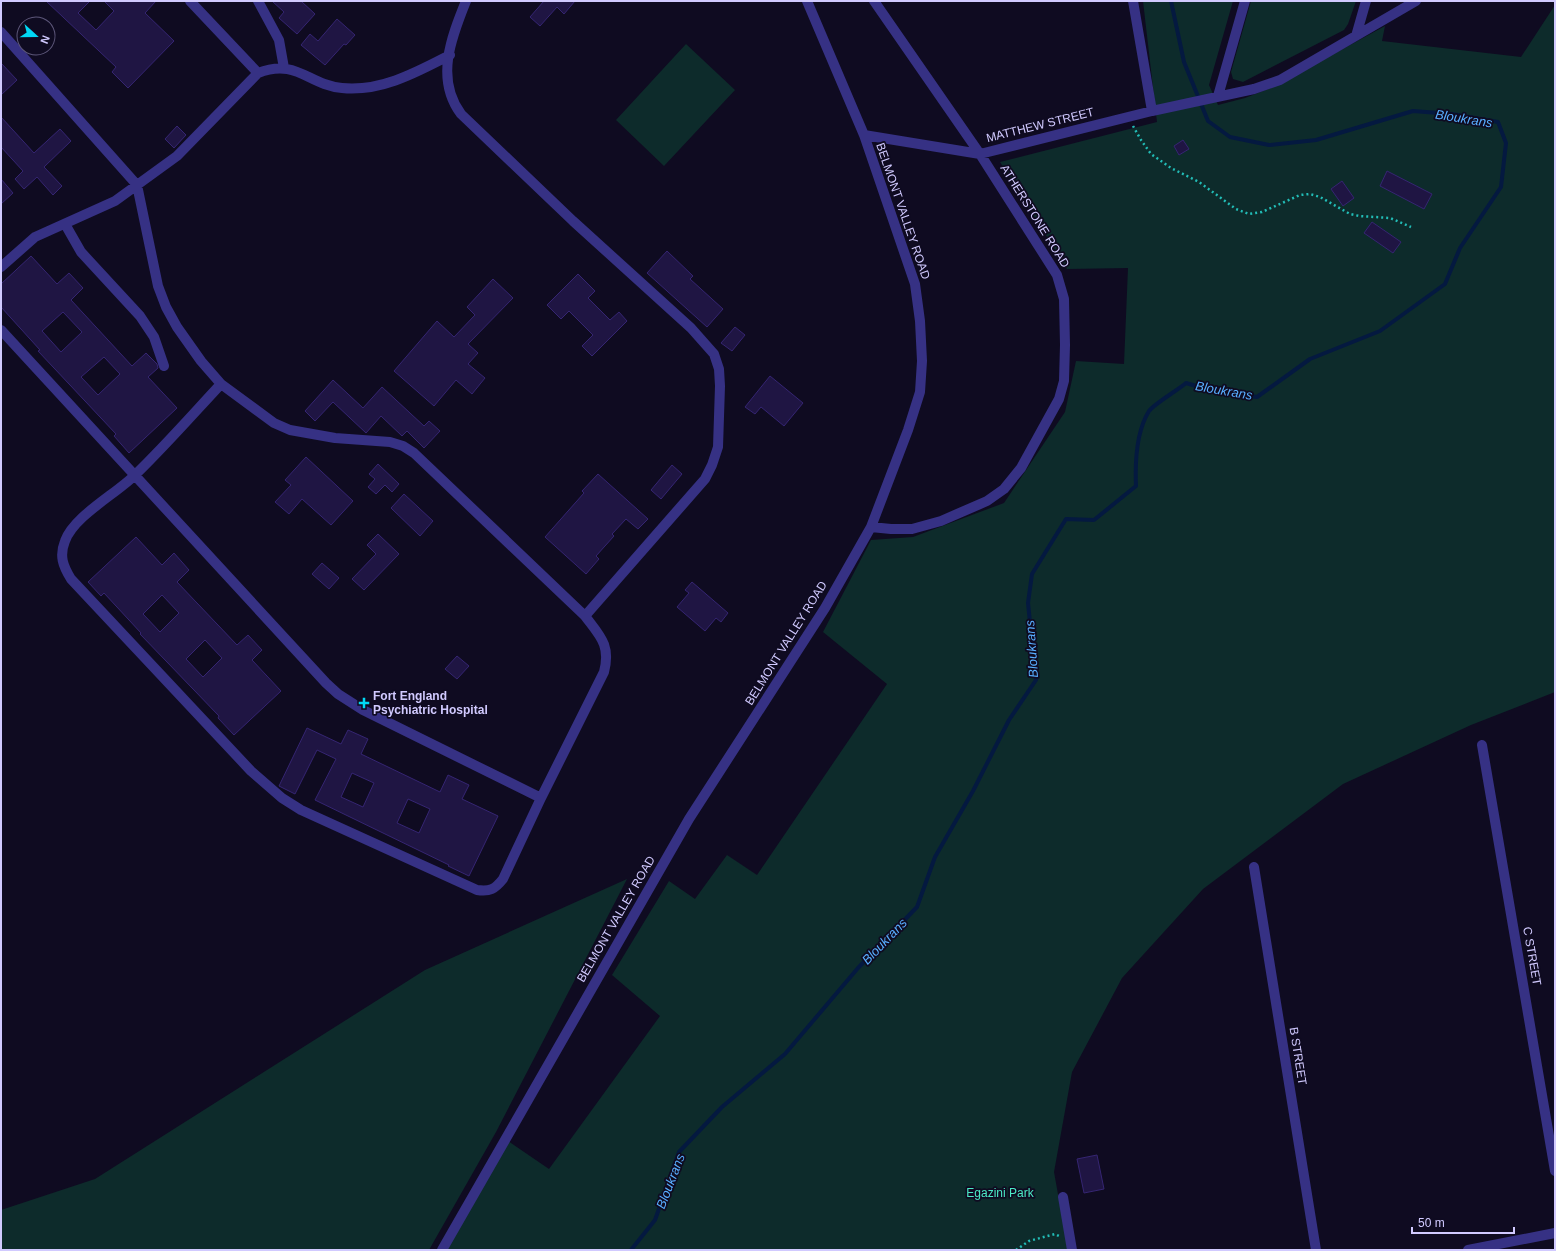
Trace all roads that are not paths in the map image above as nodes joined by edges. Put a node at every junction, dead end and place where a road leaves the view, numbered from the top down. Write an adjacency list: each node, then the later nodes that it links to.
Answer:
1 (190, 1): 14 (street)
2 (258, 1): 13 (street)
3 (466, 1): 12 (street)
4 (807, 1): 17 (street, BELMONT VALLEY ROAD)
5 (874, 1): 18 (street, ATHERSTONE ROAD)
6 (1133, 1): 16 (street)
7 (1245, 1): 15 (street)
8 (1366, 1): 11 (street)
9 (1416, 1): 11 (street, MATTHEW STREET)
10 (1, 32): 19 (street)
11 (1356, 36): 15 (street, MATTHEW STREET)
12 (450, 55): 13 (street); 27 (street)
13 (284, 68): 14 (street)
14 (258, 73): 19 (street)
15 (1218, 96): 16 (street, MATTHEW STREET)
16 (1152, 111): 18 (street, MATTHEW STREET)
17 (864, 134): 18 (street, MATTHEW STREET); 26 (street, BELMONT VALLEY ROAD)
18 (980, 154): 26 (street, ATHERSTONE ROAD)
19 (137, 185): 20 (street); 24 (street)
20 (65, 224): 21 (street); 23 (street)
21 (1, 268)
22 (1, 330): 25 (street)
23 (164, 366)
24 (222, 384): 25 (street); 27 (street)
25 (134, 476): 29 (street); 29 (street)
26 (870, 527): 35 (street, BELMONT VALLEY ROAD)
27 (585, 616): 29 (street)
28 (1482, 745): 31 (street, C STREET)
29 (541, 798)
30 (1254, 867): 36 (street, B STREET)
31 (1555, 1171)
32 (1063, 1197): 34 (street)
33 (1555, 1233): 37 (street)
34 (1071, 1245)
35 (442, 1250)
36 (1316, 1250)
37 (1468, 1250)

